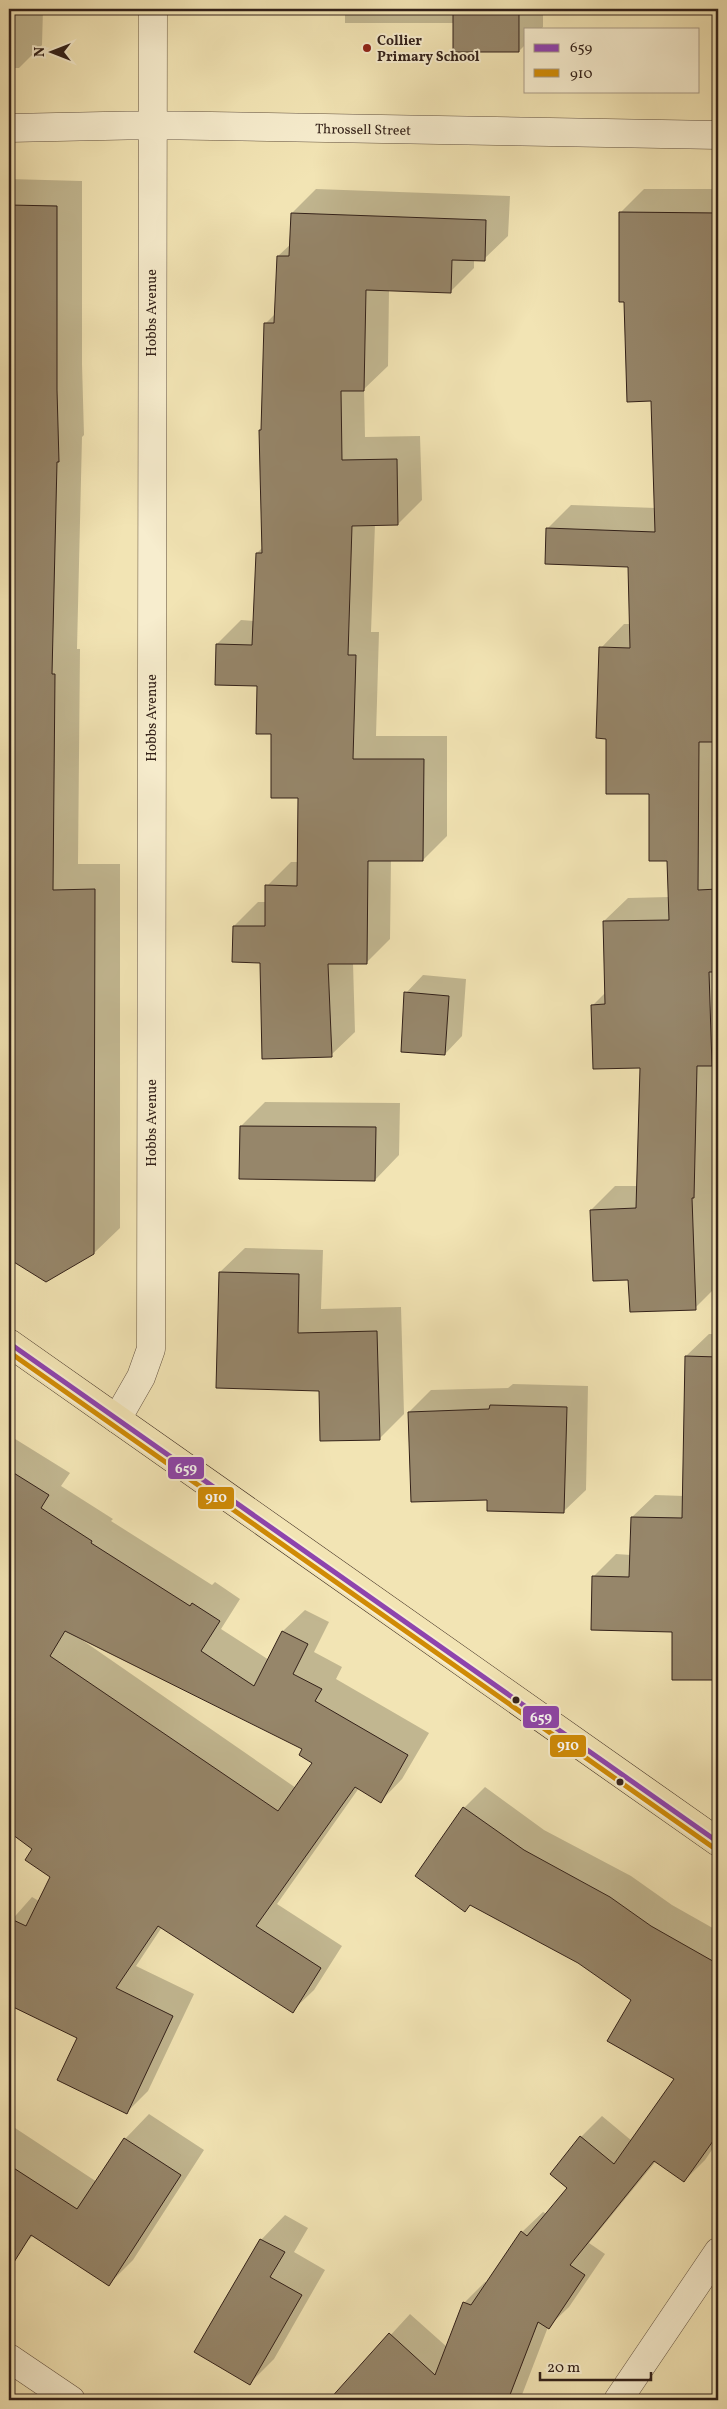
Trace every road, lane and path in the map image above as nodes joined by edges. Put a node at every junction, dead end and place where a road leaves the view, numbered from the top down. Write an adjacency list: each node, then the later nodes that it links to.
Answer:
1 (152, 9): 2 (street, Hobbs Avenue)
2 (151, 125): 3 (street, Throssell Street); 4 (street, Throssell Street); 6 (street, Hobbs Avenue)
3 (9, 128)
4 (718, 136)
5 (9, 1343): 6 (highway)
6 (117, 1419): 7 (highway)
7 (718, 1842)
8 (718, 2252): 11 (street)
9 (9, 2358): 10 (street)
10 (71, 2400)
11 (618, 2400)

